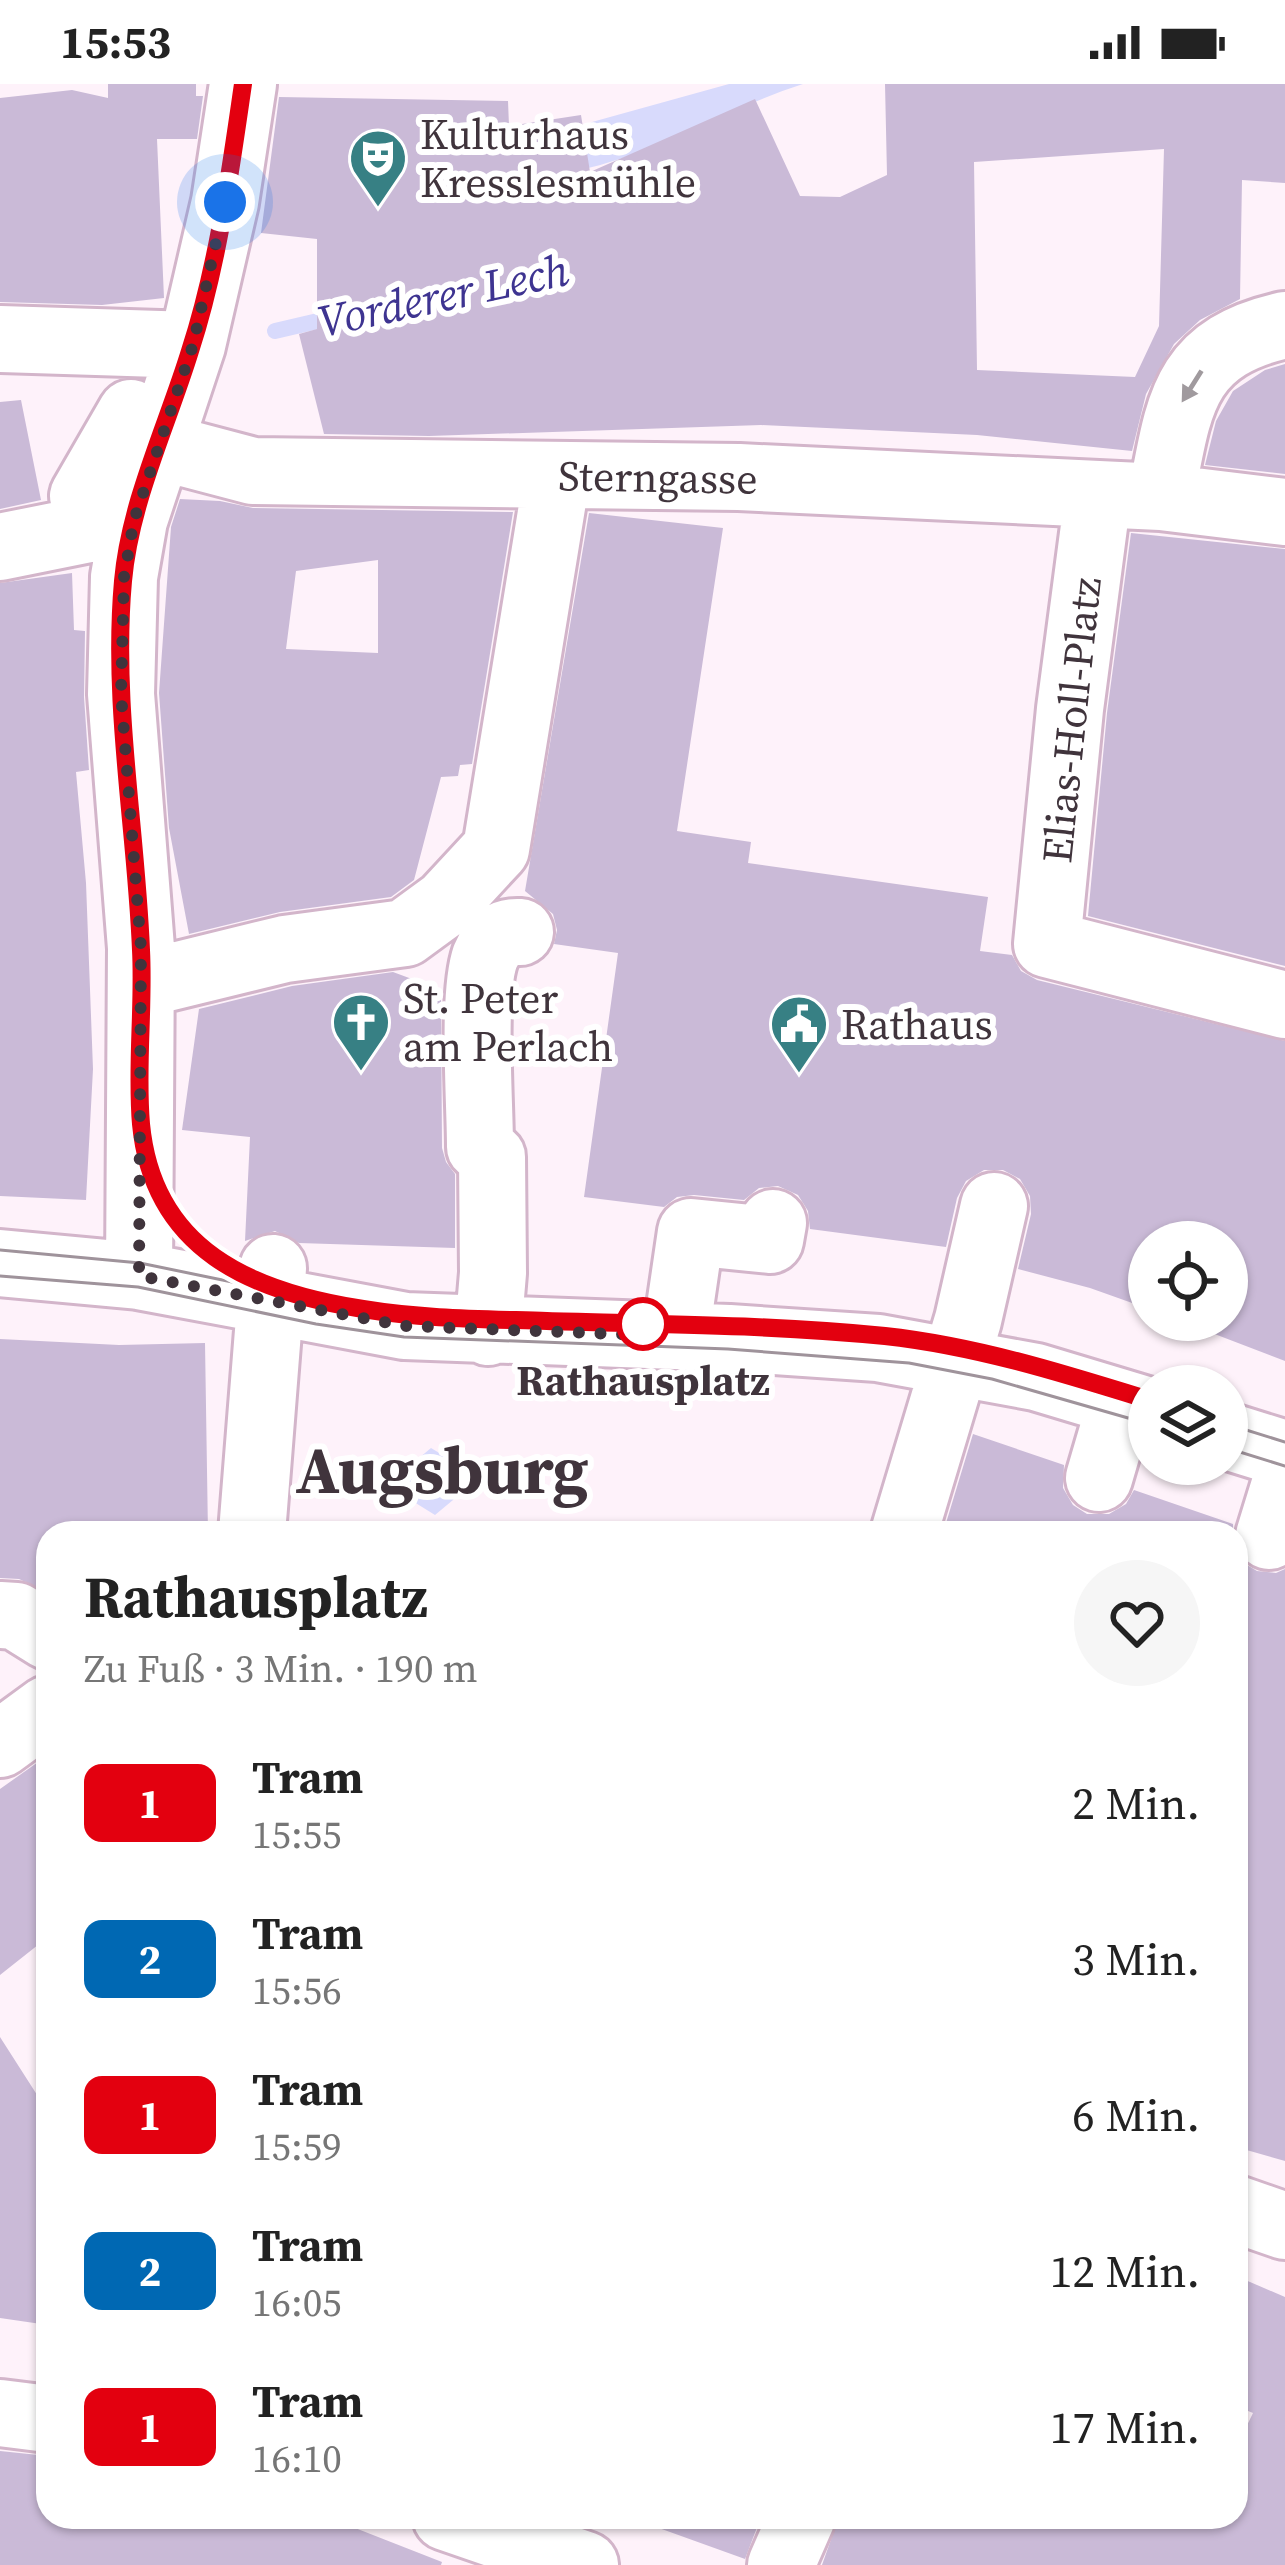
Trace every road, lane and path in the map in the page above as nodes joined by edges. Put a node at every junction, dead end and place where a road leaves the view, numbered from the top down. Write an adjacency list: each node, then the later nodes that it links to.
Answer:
1 (244, 84): 4 (street)
2 (1285, 325): 7 (street, Elias-Holl-Platz, one-way to 7)
3 (0, 339): 4 (street)
4 (193, 345): 5 (street)
5 (144, 429): 6 (street, Sterngasse); 8 (street)
6 (557, 476): 7 (street, Sterngasse); 12 (street)
7 (1130, 497): 9 (street, Sterngasse); 13 (street, Elias-Holl-Platz)
8 (109, 508): 10 (street); 12 (street)
9 (1285, 512)
10 (0, 547)
11 (491, 960): 20 (street)
12 (142, 984): 17 (street)
13 (1285, 1005)
14 (994, 1206): 21 (street)
15 (773, 1223): 19 (street)
16 (0, 1263): 17 (street)
17 (139, 1276): 18 (street)
18 (272, 1285): 20 (street); 27 (street)
19 (679, 1314)
20 (488, 1332): 21 (street)
21 (956, 1360): 22 (street); 28 (street)
22 (1128, 1405)
23 (1128, 1421): 26 (street)
24 (1248, 1443): 25 (street)
25 (1285, 1454)
26 (1099, 1478)
27 (253, 1521)
28 (908, 1521)
29 (0, 1615): 30 (street)
30 (36, 1628)
31 (36, 1718): 32 (street)
32 (0, 1744)
33 (1248, 2213): 34 (street)
34 (1285, 2226)
35 (0, 2413): 36 (street)
36 (36, 2418)
37 (498, 2529): 39 (street)
38 (797, 2529): 40 (street)
39 (576, 2547)
40 (781, 2565)

